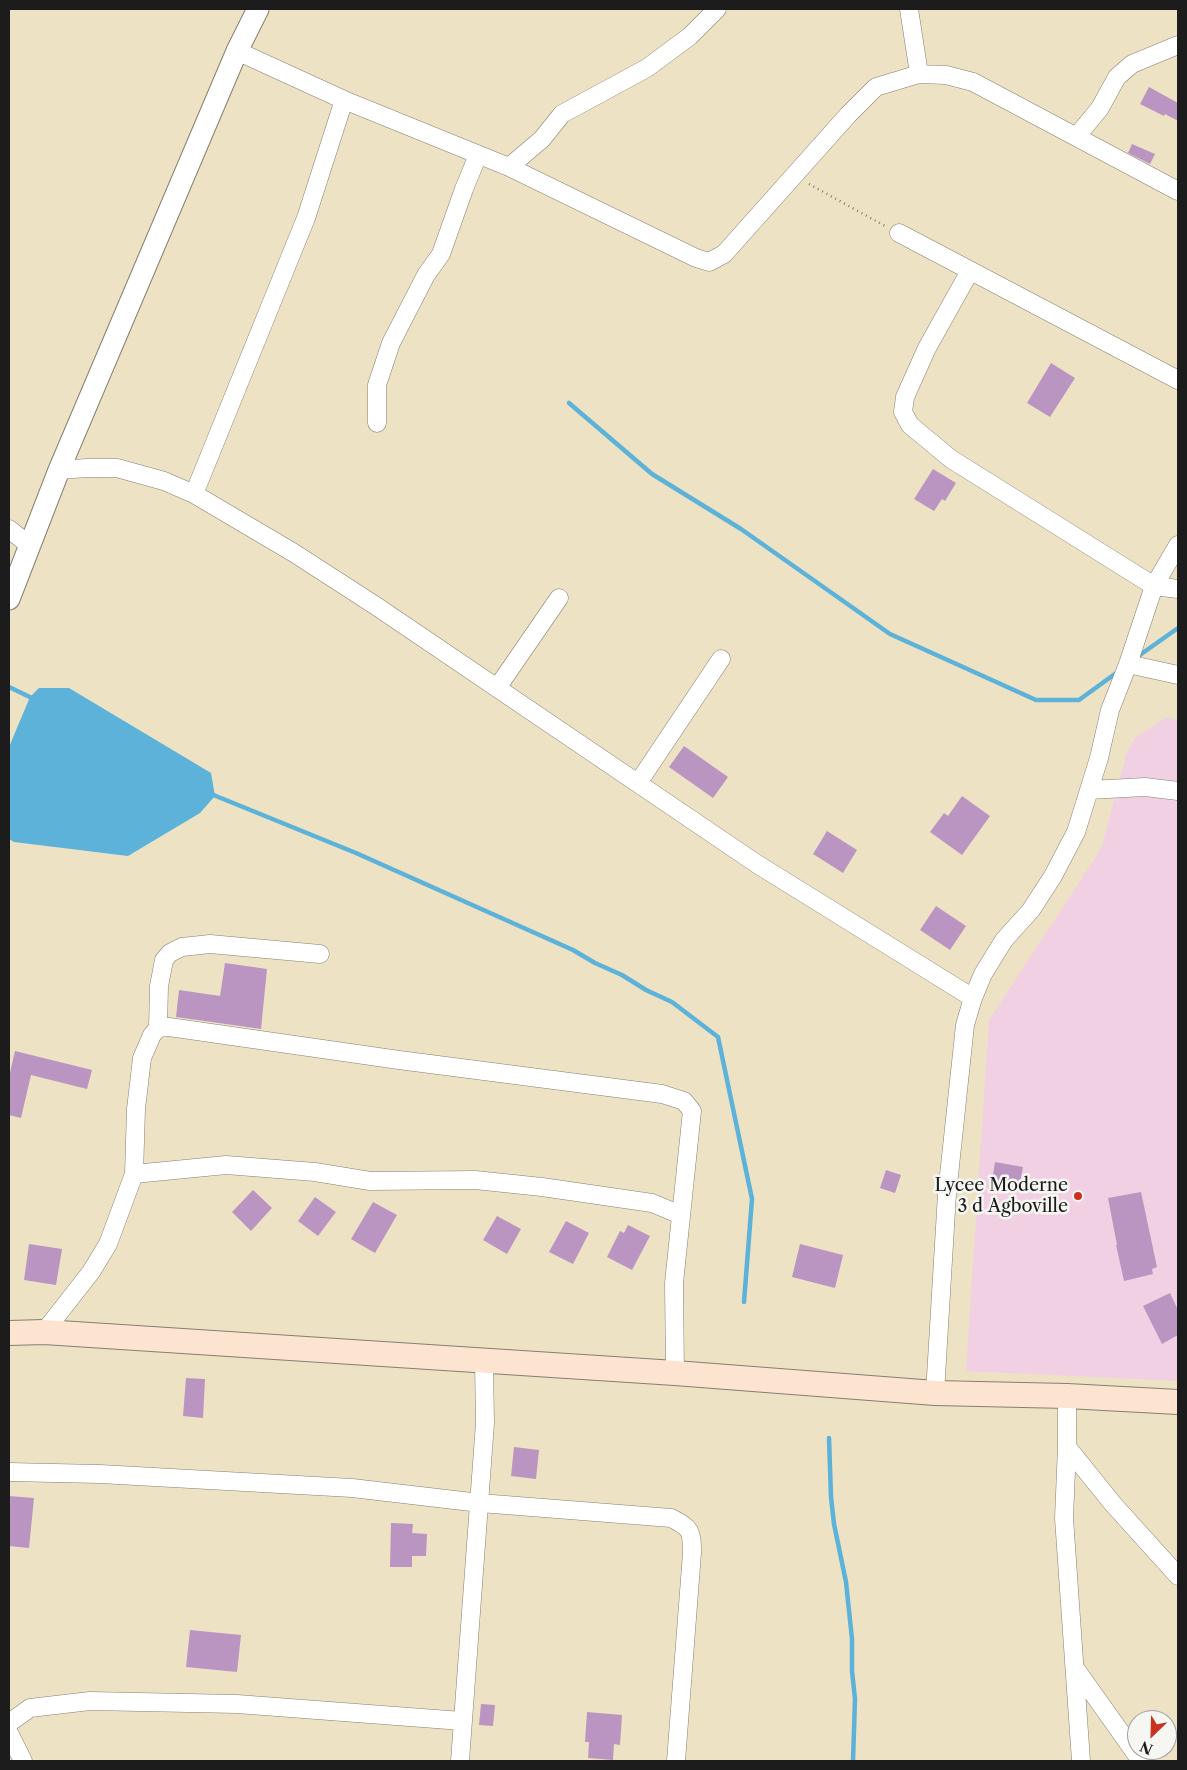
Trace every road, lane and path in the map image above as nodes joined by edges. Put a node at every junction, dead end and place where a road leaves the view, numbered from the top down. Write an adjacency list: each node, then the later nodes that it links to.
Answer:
1 (258, 9): 5 (street)
2 (717, 9): 10 (street)
3 (908, 9): 6 (street)
4 (1178, 45): 8 (street)
5 (237, 51): 7 (street); 17 (street)
6 (919, 74): 8 (street); 11 (street)
7 (344, 100): 9 (street); 18 (street)
8 (1077, 136): 12 (street)
9 (478, 155): 10 (street); 16 (street)
10 (509, 167): 11 (street)
11 (795, 176): 13 (path)
12 (1178, 191)
13 (899, 233): 14 (street)
14 (970, 271): 15 (street); 22 (street)
15 (1178, 380)
16 (377, 423)
17 (58, 470): 18 (street); 20 (street)
18 (194, 494): 29 (street)
19 (9, 529): 20 (street)
20 (29, 545): 25 (street)
21 (1178, 545): 22 (street)
22 (1154, 586): 23 (street); 27 (street)
23 (1178, 589)
24 (559, 598): 29 (street)
25 (9, 599)
26 (721, 659): 30 (street)
27 (1128, 664): 28 (street); 31 (street)
28 (1178, 675)
29 (497, 688): 30 (street)
30 (638, 783): 34 (street)
31 (1090, 790): 32 (street); 34 (street)
32 (1178, 791)
33 (320, 954): 35 (street)
34 (973, 998): 42 (street)
35 (158, 1028): 36 (street); 37 (street)
36 (134, 1174): 37 (street); 38 (street)
37 (681, 1215): 41 (street)
38 (44, 1332): 39 (main road); 40 (main road)
39 (9, 1333)
40 (484, 1362): 41 (main road); 47 (street)
41 (675, 1374): 42 (main road)
42 (935, 1393): 43 (main road)
43 (1067, 1396): 44 (main road); 45 (street)
44 (1178, 1402)
45 (1067, 1447): 48 (street); 49 (street)
46 (9, 1472): 47 (street)
47 (480, 1503): 50 (street); 55 (street)
48 (1178, 1576)
49 (1074, 1667): 56 (street); 57 (street)
50 (462, 1720): 51 (street); 54 (street)
51 (9, 1723)
52 (9, 1733): 53 (street)
53 (23, 1761)
54 (460, 1761)
55 (676, 1761)
56 (1081, 1761)
57 (1141, 1761)

